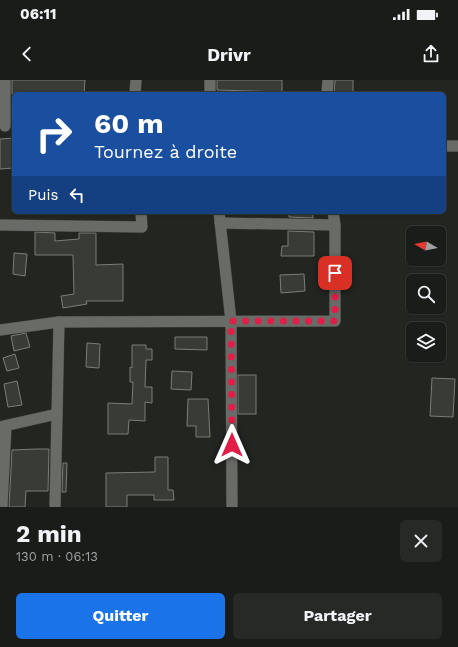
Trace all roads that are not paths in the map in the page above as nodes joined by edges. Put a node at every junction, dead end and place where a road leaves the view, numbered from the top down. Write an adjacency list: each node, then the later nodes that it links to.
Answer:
1 (5, 80): 8 (street)
2 (136, 80): 5 (street)
3 (210, 80): 6 (street)
4 (328, 80): 7 (street)
5 (135, 92)
6 (210, 92)
7 (327, 92)
8 (6, 126)
9 (446, 146): 10 (street)
10 (458, 146)
11 (141, 214): 14 (street)
12 (333, 214): 15 (street)
13 (219, 217): 15 (street); 16 (street)
14 (0, 225)
15 (335, 225): 16 (street)
16 (231, 321): 17 (street); 23 (street)
17 (58, 322): 18 (street); 19 (street)
18 (0, 330)
19 (57, 414): 20 (street); 22 (street)
20 (3, 426): 21 (street)
21 (2, 507)
22 (55, 507)
23 (232, 507)

